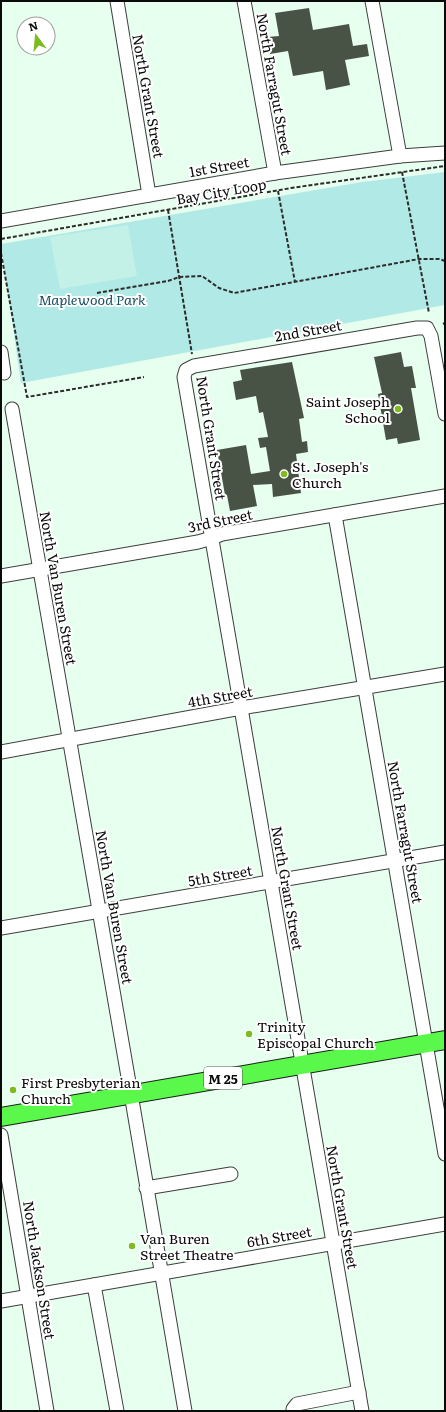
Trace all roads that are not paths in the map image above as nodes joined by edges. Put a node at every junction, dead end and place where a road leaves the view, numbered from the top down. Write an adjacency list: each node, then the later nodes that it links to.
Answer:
1 (117, 1): 7 (street, North Grant Street)
2 (244, 1): 6 (street, North Farragut Street)
3 (372, 1): 5 (street)
4 (445, 153): 5 (street, 1st Street)
5 (400, 156): 6 (street, 1st Street)
6 (275, 173): 7 (street, 1st Street)
7 (149, 195): 8 (street, 1st Street)
8 (1, 221)
9 (1, 352): 11 (street)
10 (186, 370): 13 (street, 2nd Street); 16 (street, North Grant Street)
11 (4, 373)
12 (12, 409): 17 (street, North Van Buren Street)
13 (445, 414)
14 (445, 496): 15 (street, 3rd Street)
15 (335, 515): 16 (street, 3rd Street); 20 (street, North Farragut Street)
16 (212, 538): 17 (street, 3rd Street); 21 (street, North Grant Street)
17 (39, 569): 18 (street, 3rd Street); 22 (street, North Van Buren Street)
18 (1, 576)
19 (445, 674): 20 (street, 4th Street)
20 (365, 688): 21 (street, 4th Street); 25 (street, North Farragut Street)
21 (241, 708): 22 (street, 4th Street); 26 (street, North Grant Street)
22 (69, 740): 23 (street, 4th Street); 27 (street, North Van Buren Street)
23 (1, 749)
24 (445, 852): 25 (street, 5th Street)
25 (395, 861): 26 (street, 5th Street); 30 (street, North Farragut Street)
26 (271, 882): 27 (street, 5th Street); 31 (street, North Grant Street)
27 (99, 912): 28 (street, 5th Street); 32 (street, North Van Buren Street)
28 (1, 928)
29 (445, 1040): 30 (highway, M 25)
30 (426, 1043): 31 (highway, M 25); 35 (street, North Farragut Street)
31 (302, 1065): 32 (highway, M 25); 39 (street, North Grant Street)
32 (131, 1094): 33 (highway, M 25); 37 (street, North Van Buren Street)
33 (1, 1116)
34 (1, 1135): 42 (street, North Jackson Street)
35 (445, 1154)
36 (231, 1174): 37 (street)
37 (146, 1188): 40 (street, North Van Buren Street)
38 (445, 1224): 39 (street, 6th Street)
39 (334, 1243): 40 (street, 6th Street); 44 (street, North Grant Street)
40 (161, 1273): 41 (street, 6th Street); 47 (street, North Van Buren Street)
41 (94, 1285): 42 (street, 6th Street); 46 (street)
42 (27, 1296): 43 (street, 6th Street); 45 (street, North Jackson Street)
43 (1, 1301)
44 (359, 1392): 48 (street); 49 (street, North Grant Street)
45 (47, 1411)
46 (117, 1411)
47 (185, 1411)
48 (293, 1411)
49 (362, 1411)

